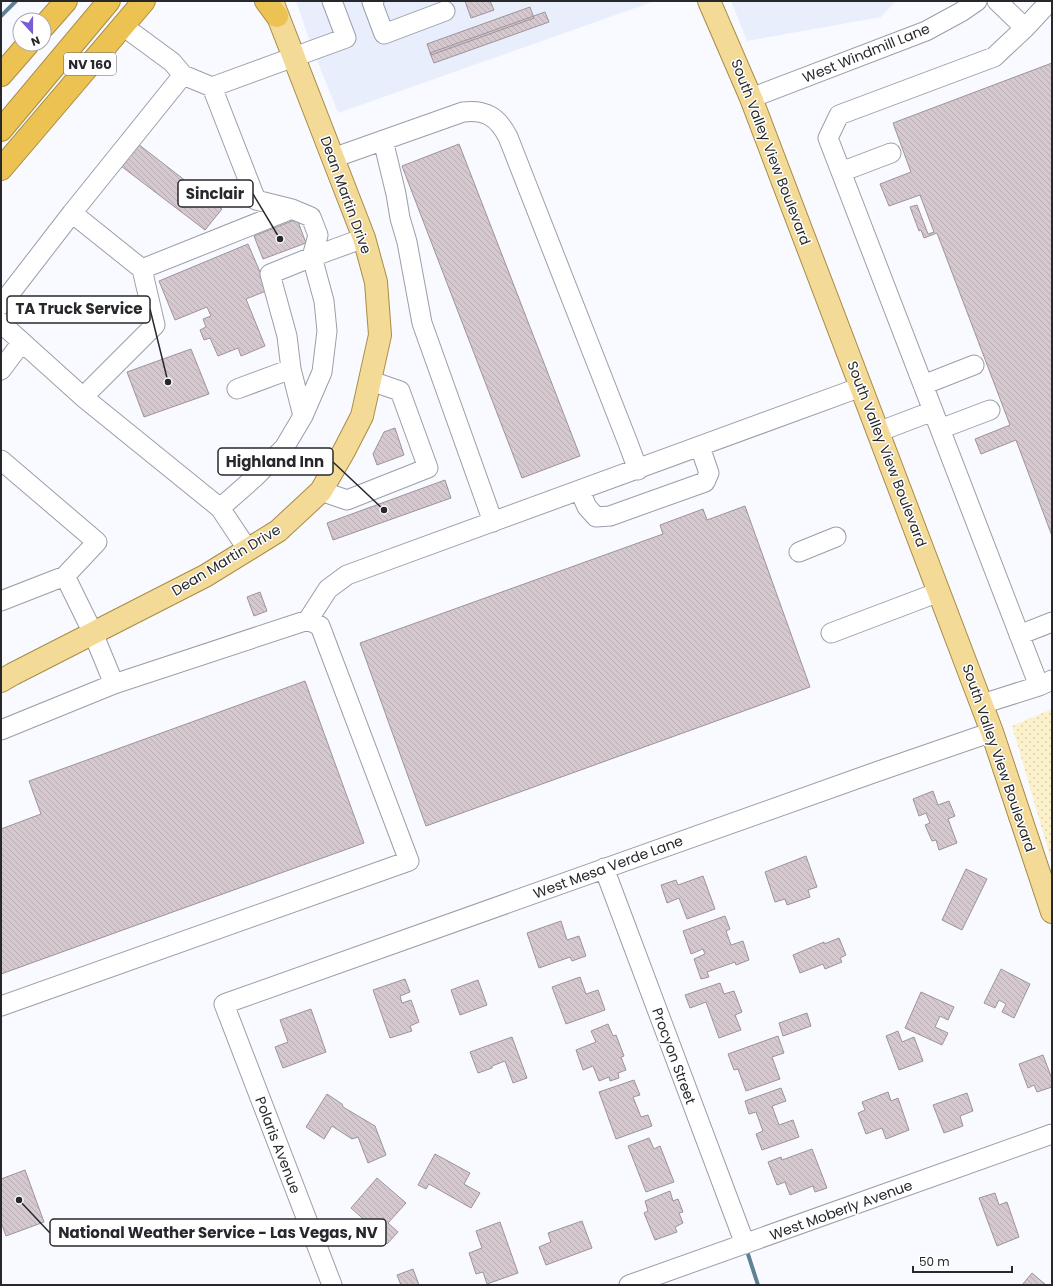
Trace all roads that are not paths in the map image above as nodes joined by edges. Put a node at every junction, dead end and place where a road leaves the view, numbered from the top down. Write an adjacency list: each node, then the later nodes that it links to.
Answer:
1 (66, 1): 12 (highway)
2 (110, 1): 22 (highway)
3 (144, 1): 14 (highway, NV 160)
4 (332, 1): 17 (street)
5 (374, 1): 11 (street)
6 (709, 1): 21 (main road, South Valley View Boulevard)
7 (977, 1): 21 (street, West Windmill Lane)
8 (997, 1): 15 (street)
9 (1050, 1): 15 (street)
10 (271, 6): 17 (main road, Dean Martin Drive)
11 (445, 11)
12 (52, 17)
13 (1052, 18): 15 (street)
14 (123, 26): 19 (street); 26 (highway, NV 160)
15 (1024, 28): 27 (street)
16 (21, 52): 18 (highway)
17 (293, 57): 20 (street); 25 (main road, Dean Martin Drive)
18 (1, 74)
19 (183, 75): 20 (street); 29 (street)
20 (212, 87): 28 (street)
21 (751, 98): 41 (main road, South Valley View Boulevard)
22 (1, 130)
23 (383, 140): 25 (street); 51 (street); 55 (street)
24 (891, 153): 27 (street)
25 (333, 158): 30 (main road, Dean Martin Drive)
26 (1, 169)
27 (841, 172): 40 (street)
28 (292, 209): 31 (street); 32 (street)
29 (72, 213): 32 (street); 33 (street)
30 (364, 238): 31 (street); 39 (main road, Dean Martin Drive)
31 (312, 257): 37 (street); 46 (street)
32 (142, 269): 43 (street)
33 (1, 305)
34 (1, 323): 35 (street)
35 (22, 342): 38 (street); 43 (street)
36 (974, 365): 40 (street)
37 (292, 369): 42 (street); 46 (street)
38 (1, 370)
39 (371, 381): 52 (main road, Dean Martin Drive); 52 (street)
40 (923, 385): 45 (street)
41 (861, 387): 48 (main road, South Valley View Boulevard); 49 (street)
42 (237, 389)
43 (83, 397): 54 (street)
44 (990, 410): 47 (street)
45 (933, 411): 47 (street); 48 (street)
46 (302, 416): 54 (street)
47 (940, 429): 66 (street)
48 (878, 432): 60 (main road, South Valley View Boulevard)
49 (700, 447): 51 (street); 53 (street)
50 (1, 460): 59 (street)
51 (638, 470): 53 (street)
52 (321, 491): 57 (main road, Dean Martin Drive)
53 (580, 491): 55 (street)
54 (220, 508): 57 (street)
55 (493, 522): 62 (street)
56 (836, 537): 58 (street)
57 (248, 550): 64 (main road, Dean Martin Drive)
58 (799, 552)
59 (65, 576): 61 (street); 64 (street)
60 (939, 592): 65 (street); 70 (main road, South Valley View Boulevard)
61 (1, 601)
62 (308, 620): 69 (street); 76 (street)
63 (1052, 622): 66 (street)
64 (93, 633): 67 (main road, Dean Martin Drive); 69 (street)
65 (831, 633)
66 (1019, 634): 68 (street)
67 (1, 681)
68 (1045, 683): 70 (street)
69 (114, 684): 71 (street)
70 (982, 704): 72 (main road, South Valley View Boulevard)
71 (1, 730)
72 (992, 732): 73 (street, West Mesa Verde Lane); 74 (main road, South Valley View Boulevard)
73 (604, 868): 75 (street, West Mesa Verde Lane); 78 (street, Procyon Street)
74 (1052, 912)
75 (224, 1004): 79 (street, Polaris Avenue)
76 (1, 1006)
77 (1052, 1134): 78 (street, West Moberly Avenue)
78 (744, 1244): 80 (street, West Moberly Avenue)
79 (332, 1285)
80 (629, 1285)

